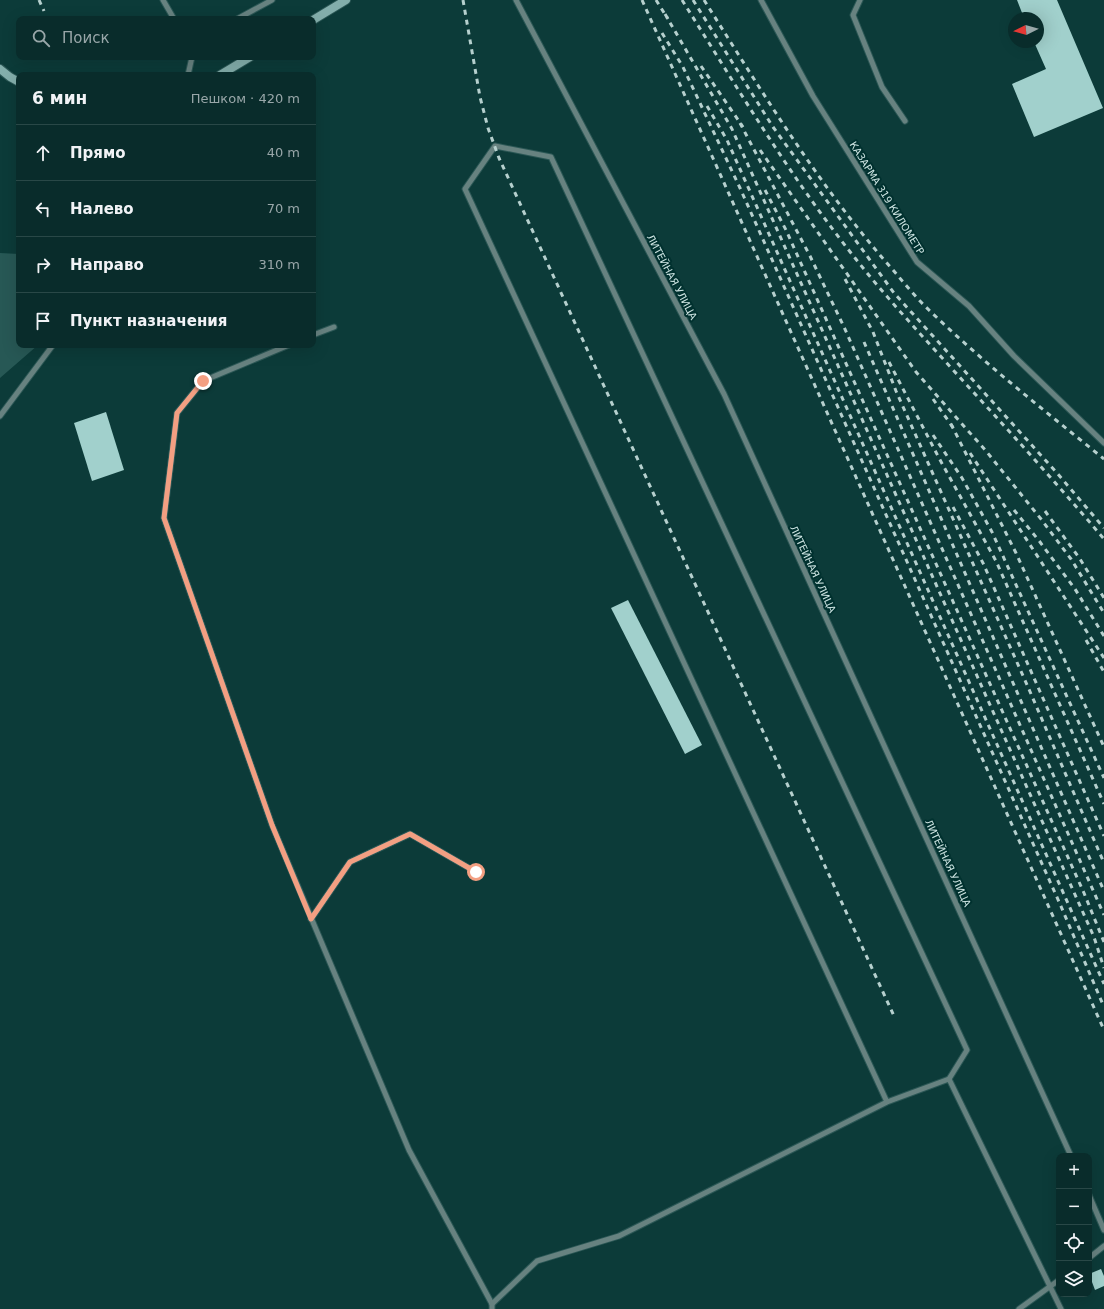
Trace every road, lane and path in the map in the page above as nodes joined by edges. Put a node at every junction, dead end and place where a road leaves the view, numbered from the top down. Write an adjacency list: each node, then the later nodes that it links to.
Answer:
1 (163, 0): 7 (lane)
2 (272, 0): 8 (lane)
3 (346, 0): 9 (main road)
4 (516, 0): 27 (lane, ЛИТЕЙНАЯ УЛИЦА)
5 (761, 0): 22 (lane, КАЗАРМА 319 КИЛОМЕТР)
6 (860, 0): 16 (lane)
7 (172, 16)
8 (243, 16)
9 (316, 18)
10 (191, 60): 13 (lane)
11 (245, 60): 14 (main road)
12 (0, 69): 15 (main road)
13 (189, 72)
14 (225, 72)
15 (16, 80)
16 (905, 122)
17 (334, 327): 18 (lane)
18 (316, 334)
19 (51, 348): 21 (lane)
20 (282, 348): 24 (lane)
21 (0, 416)
22 (1104, 443)
23 (476, 872): 24 (lane)
24 (311, 919): 34 (lane)
25 (949, 1079): 26 (lane); 26 (lane); 33 (lane)
26 (887, 1102): 34 (lane)
27 (1070, 1153)
28 (1092, 1202): 29 (lane)
29 (1104, 1230)
30 (1104, 1246): 31 (lane)
31 (1092, 1256)
32 (1056, 1282): 33 (lane)
33 (1050, 1286): 35 (lane); 36 (lane)
34 (492, 1307)
35 (1019, 1309)
36 (1061, 1309)

